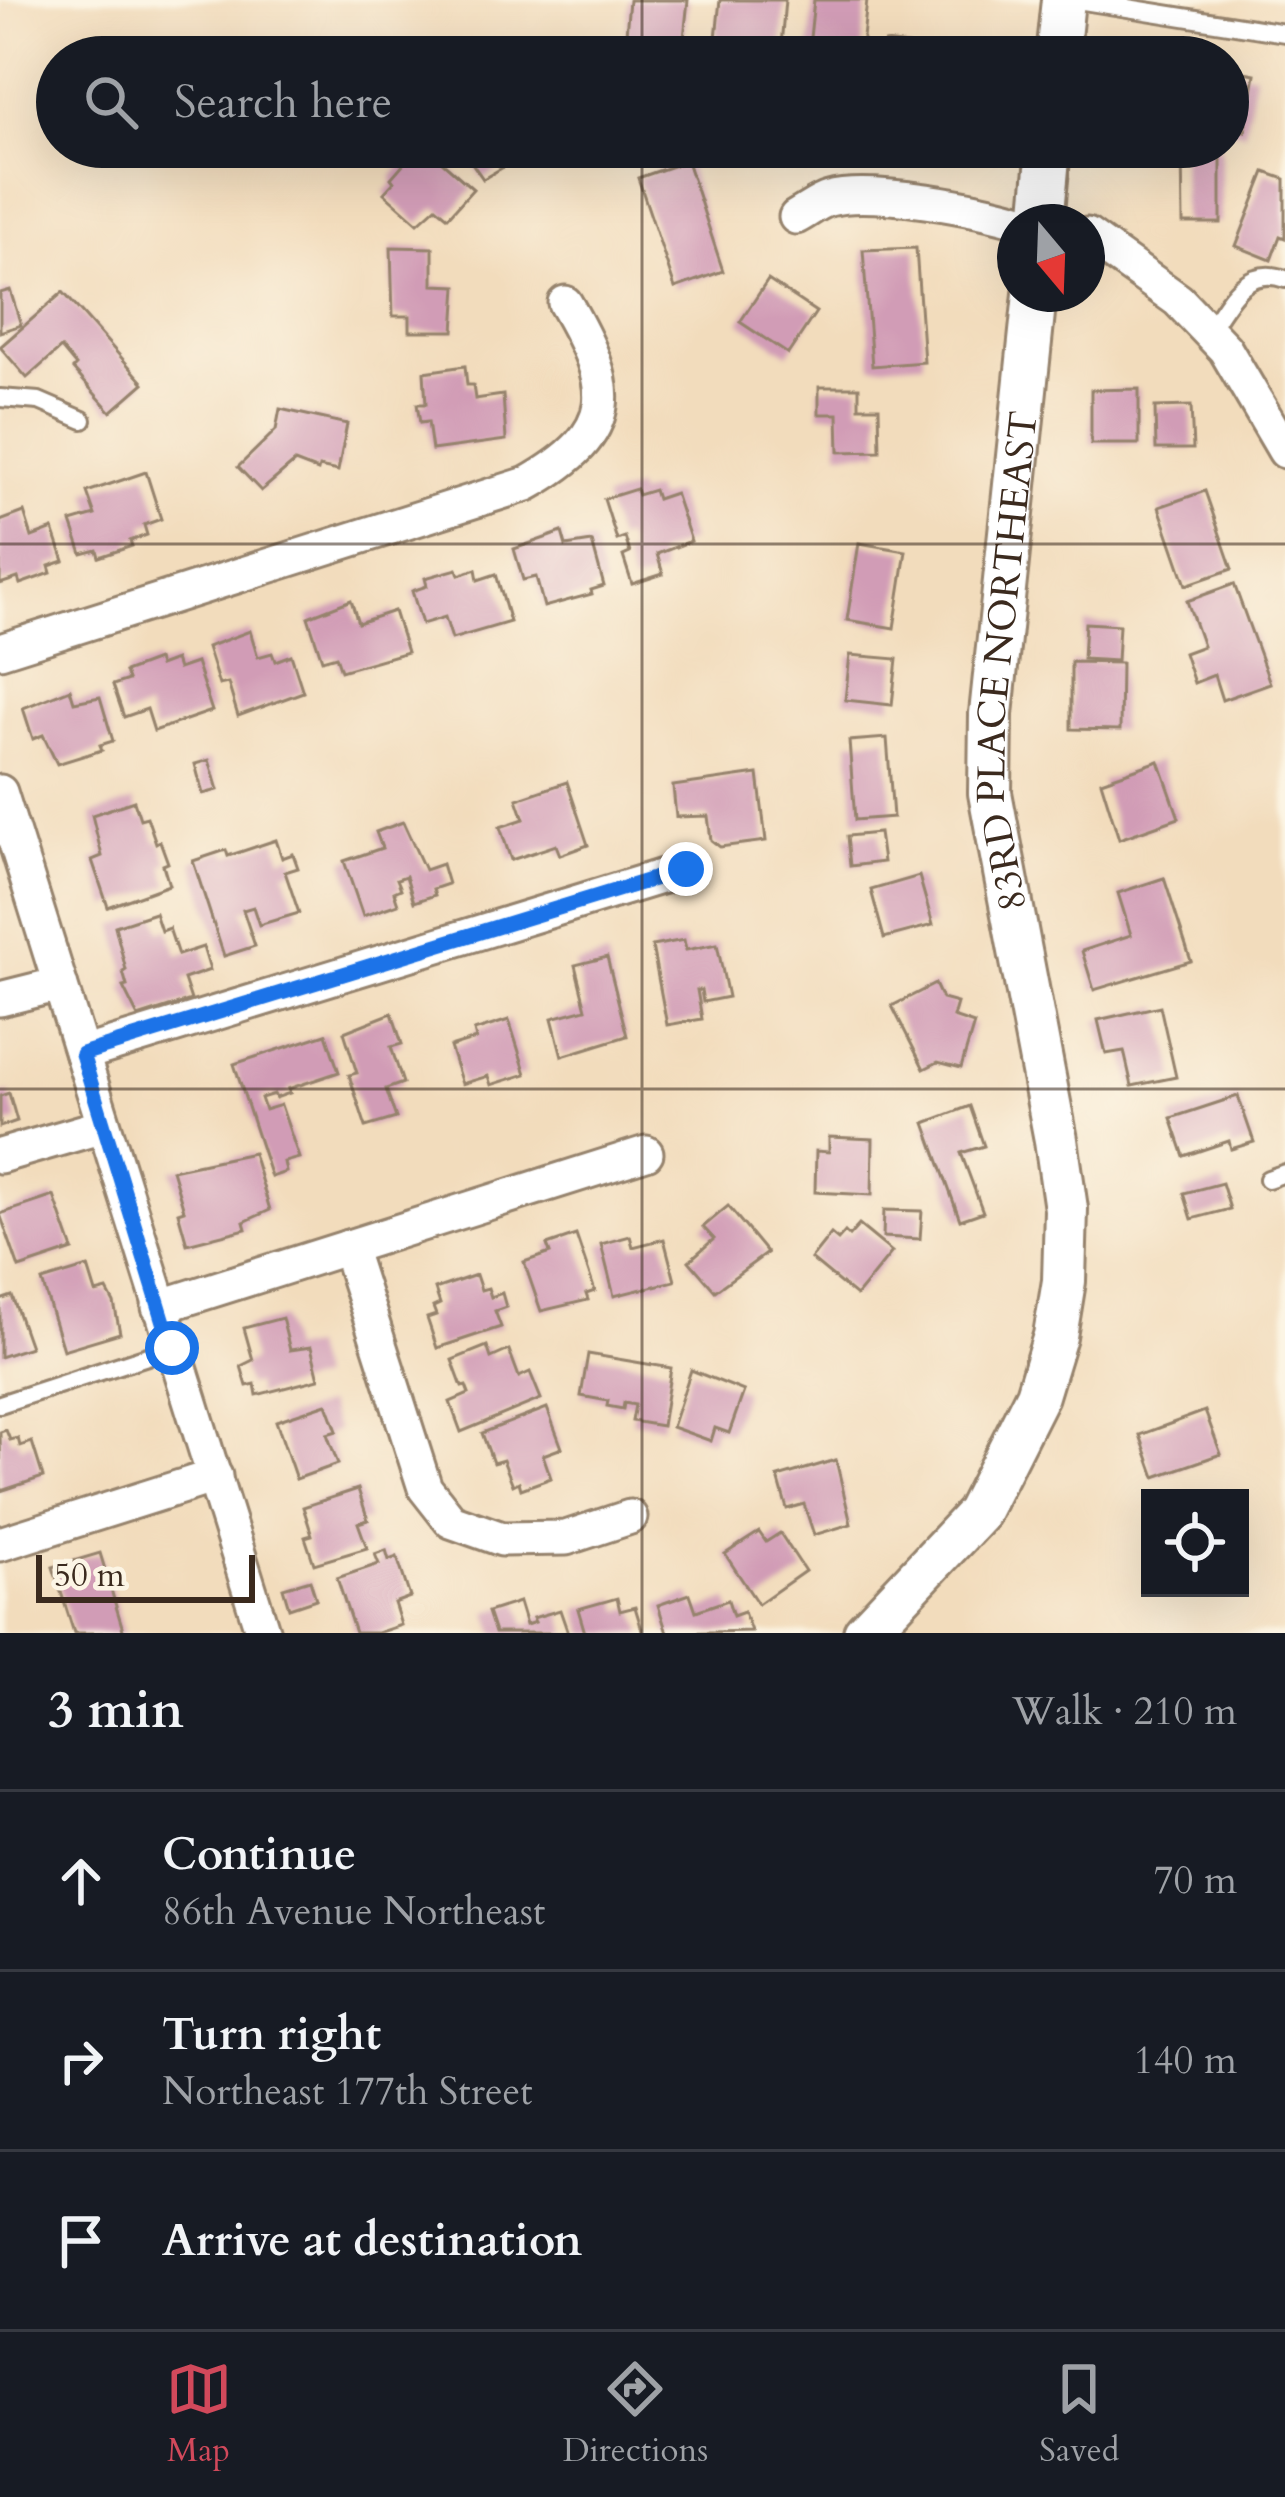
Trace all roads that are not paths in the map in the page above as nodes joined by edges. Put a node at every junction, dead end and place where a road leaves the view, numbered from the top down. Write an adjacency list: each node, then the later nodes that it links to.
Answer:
1 (1063, 0): 4 (street)
2 (1077, 0): 3 (lane)
3 (1285, 33)
4 (1059, 36)
5 (1048, 168): 6 (street)
6 (1046, 204)
7 (997, 211): 8 (street)
8 (796, 217)
9 (1105, 248): 13 (street)
10 (1285, 279): 13 (lane)
11 (565, 303): 17 (street)
12 (1033, 312): 34 (street, 83RD PLACE NORTHEAST)
13 (1208, 332): 16 (street)
14 (0, 398): 15 (lane)
15 (83, 420)
16 (1285, 451)
17 (0, 651)
18 (0, 792): 20 (street)
19 (686, 869): 22 (street)
20 (60, 984): 21 (street); 22 (street)
21 (0, 999)
22 (82, 1054): 23 (street)
23 (104, 1126): 25 (street); 27 (street)
24 (646, 1153): 26 (street)
25 (0, 1156)
26 (348, 1247): 27 (street); 31 (street)
27 (159, 1307): 28 (street)
28 (172, 1348): 29 (lane); 30 (street)
29 (0, 1404)
30 (215, 1476): 32 (street); 33 (street)
31 (630, 1517)
32 (0, 1544)
33 (262, 1633)
34 (865, 1633)

